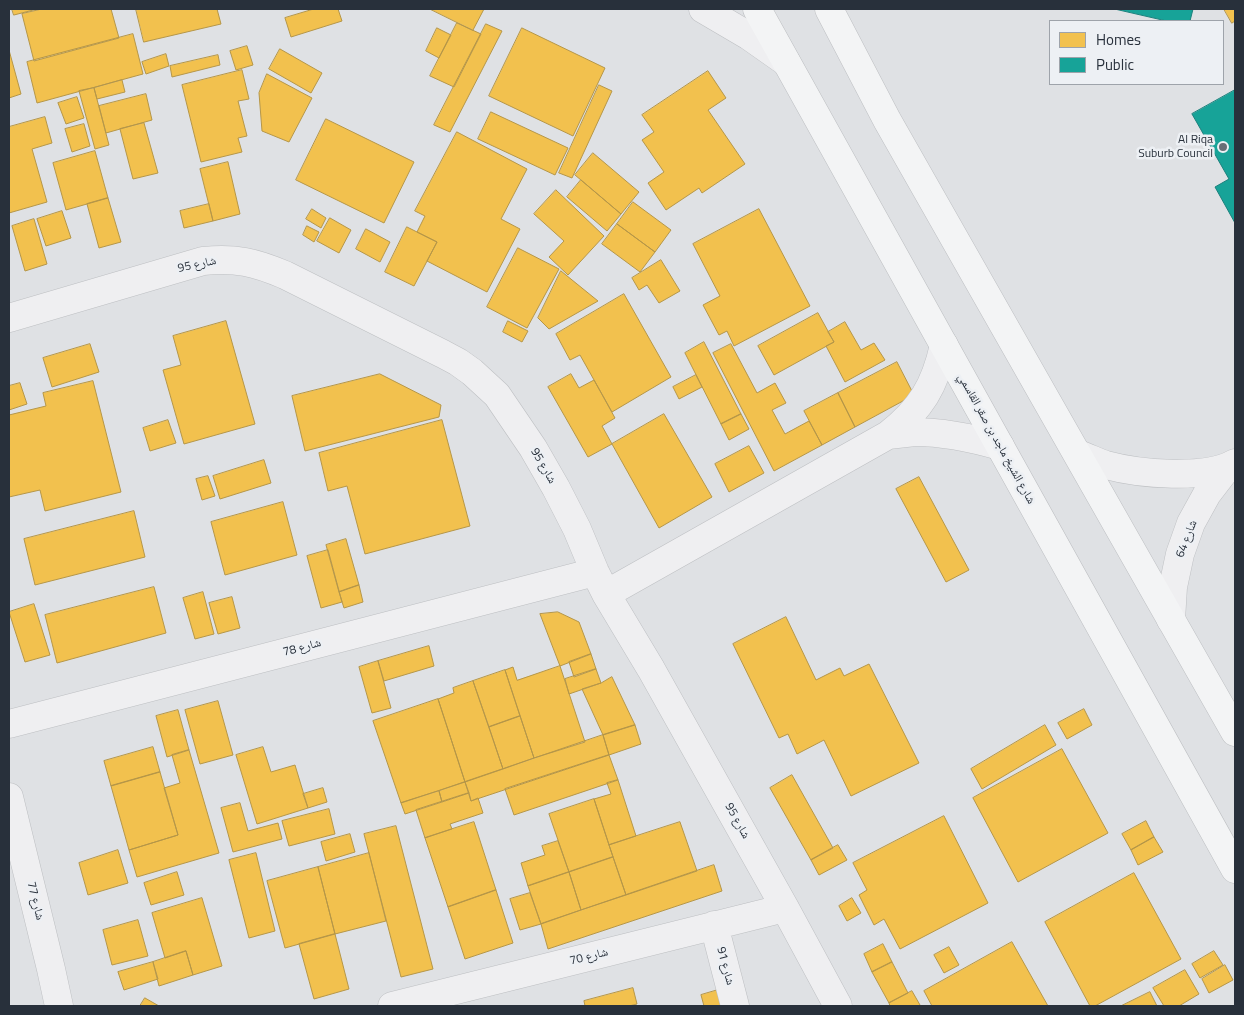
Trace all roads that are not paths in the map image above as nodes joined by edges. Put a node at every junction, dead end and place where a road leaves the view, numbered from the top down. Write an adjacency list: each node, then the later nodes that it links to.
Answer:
1 (703, 9): 4 (street)
2 (757, 9): 4 (main road, شارع الشيخ ماجد بن صقر القاسمي)
3 (832, 12): 9 (main road)
4 (786, 62): 6 (main road, شارع الشيخ ماجد بن صقر القاسمي)
5 (9, 318): 11 (street, شارع 95)
6 (944, 345): 7 (street); 8 (main road, شارع الشيخ ماجد بن صقر القاسمي)
7 (888, 435): 8 (street); 11 (street, شارع 78)
8 (1000, 446): 16 (main road, شارع الشيخ ماجد بن صقر القاسمي)
9 (1078, 454): 10 (street, شارع 64); 12 (main road)
10 (1231, 465): 12 (street, شارع 64)
11 (601, 583): 13 (street, شارع 78); 17 (street, شارع 95)
12 (1171, 620): 14 (main road)
13 (9, 724)
14 (1235, 732)
15 (9, 797): 20 (street, شارع 77)
16 (1235, 869)
17 (785, 908): 18 (street, شارع 70); 22 (street, شارع 95)
18 (714, 925): 19 (street, شارع 70); 21 (street, شارع 91)
19 (399, 1005)
20 (59, 1006)
21 (735, 1006)
22 (838, 1006)

